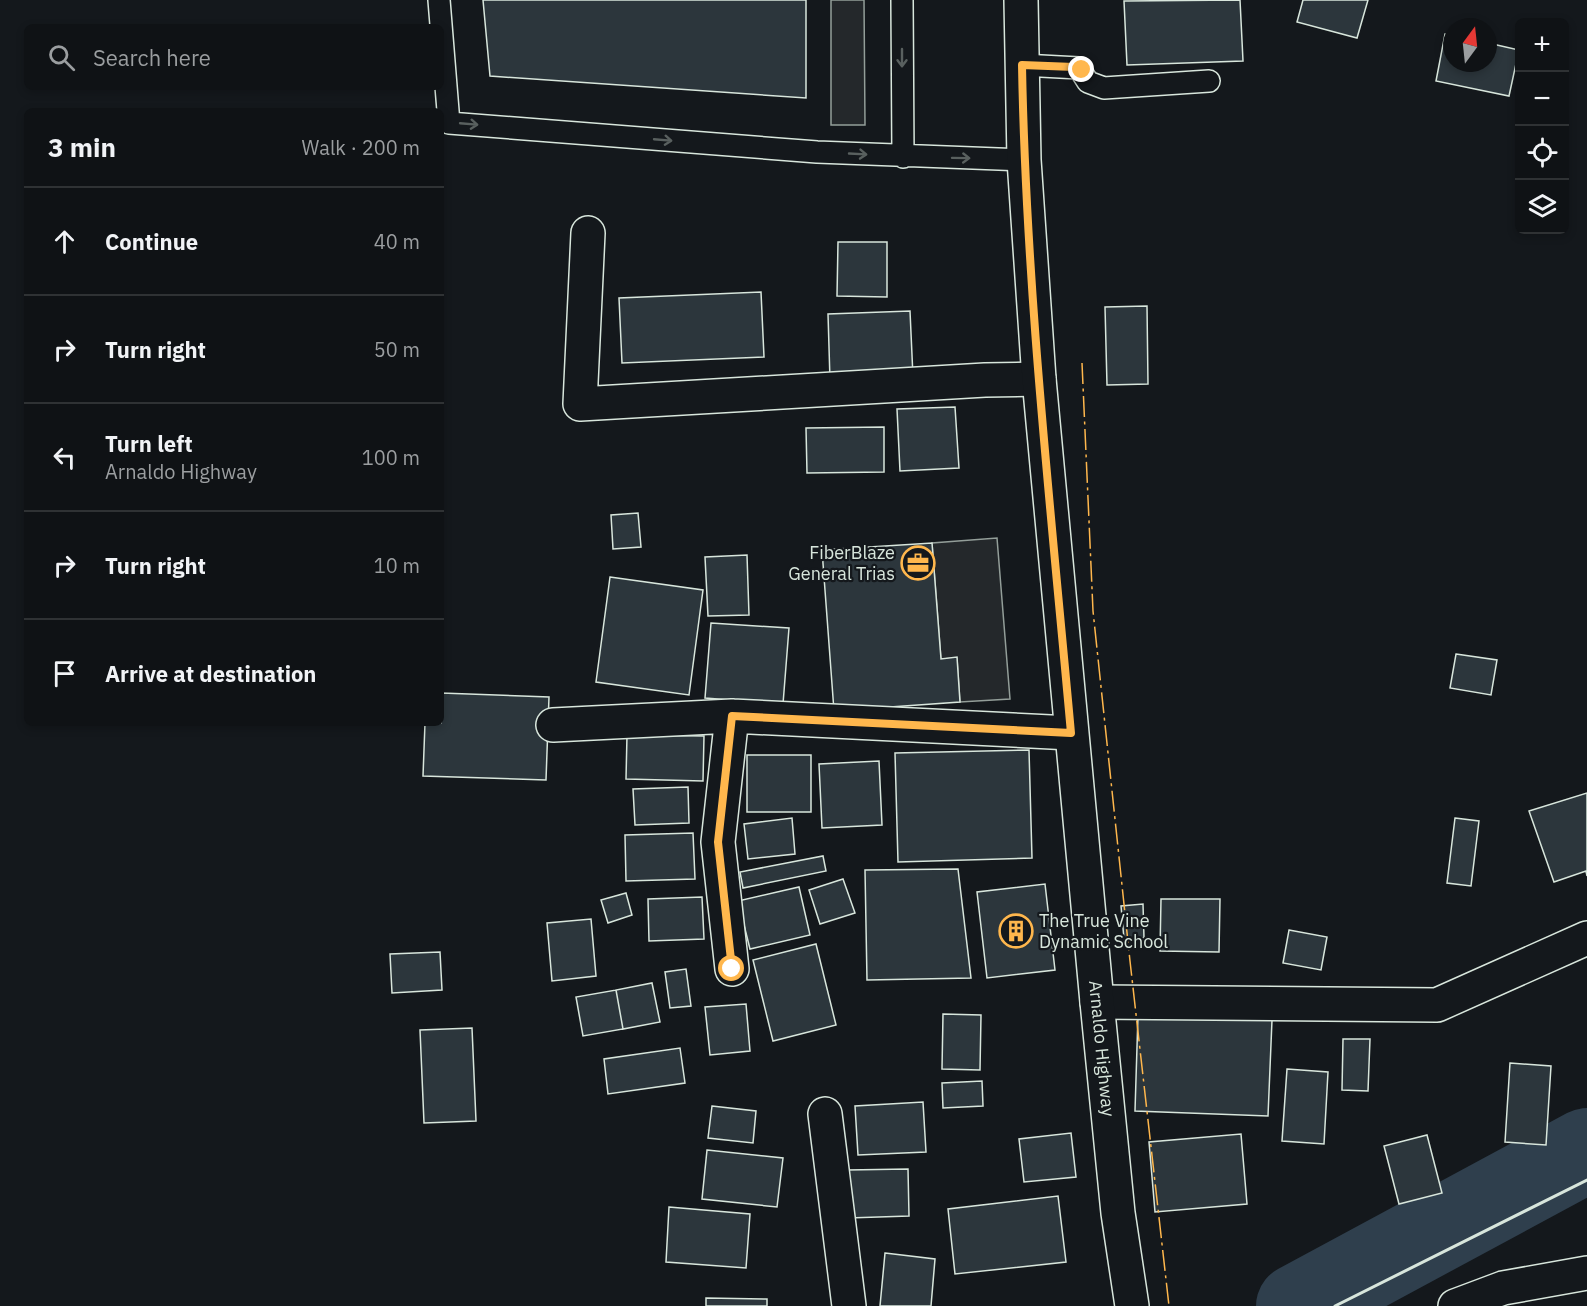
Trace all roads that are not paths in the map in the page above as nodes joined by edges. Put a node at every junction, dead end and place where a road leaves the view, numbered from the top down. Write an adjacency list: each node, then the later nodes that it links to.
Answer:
1 (439, 0): 4 (lane, one-way to 4)
2 (902, 0): 8 (lane, one-way to 8)
3 (1021, 0): 6 (street, Arnaldo Highway)
4 (441, 24)
5 (444, 62): 8 (lane, one-way to 8)
6 (1022, 65): 7 (lane); 9 (street, Arnaldo Highway)
7 (1209, 81)
8 (903, 157): 9 (lane, one-way to 9)
9 (1024, 160): 11 (street, Arnaldo Highway)
10 (588, 233): 11 (street)
11 (1039, 379): 14 (street, Arnaldo Highway)
12 (732, 716): 13 (street); 14 (street); 16 (street)
13 (553, 724)
14 (1071, 733): 17 (street, Arnaldo Highway)
15 (1587, 938): 17 (street)
16 (732, 969)
17 (1097, 1002): 21 (street, Arnaldo Highway)
18 (825, 1114): 20 (street)
19 (1587, 1273): 22 (street)
20 (849, 1306)
21 (1132, 1306)
22 (1455, 1306)

